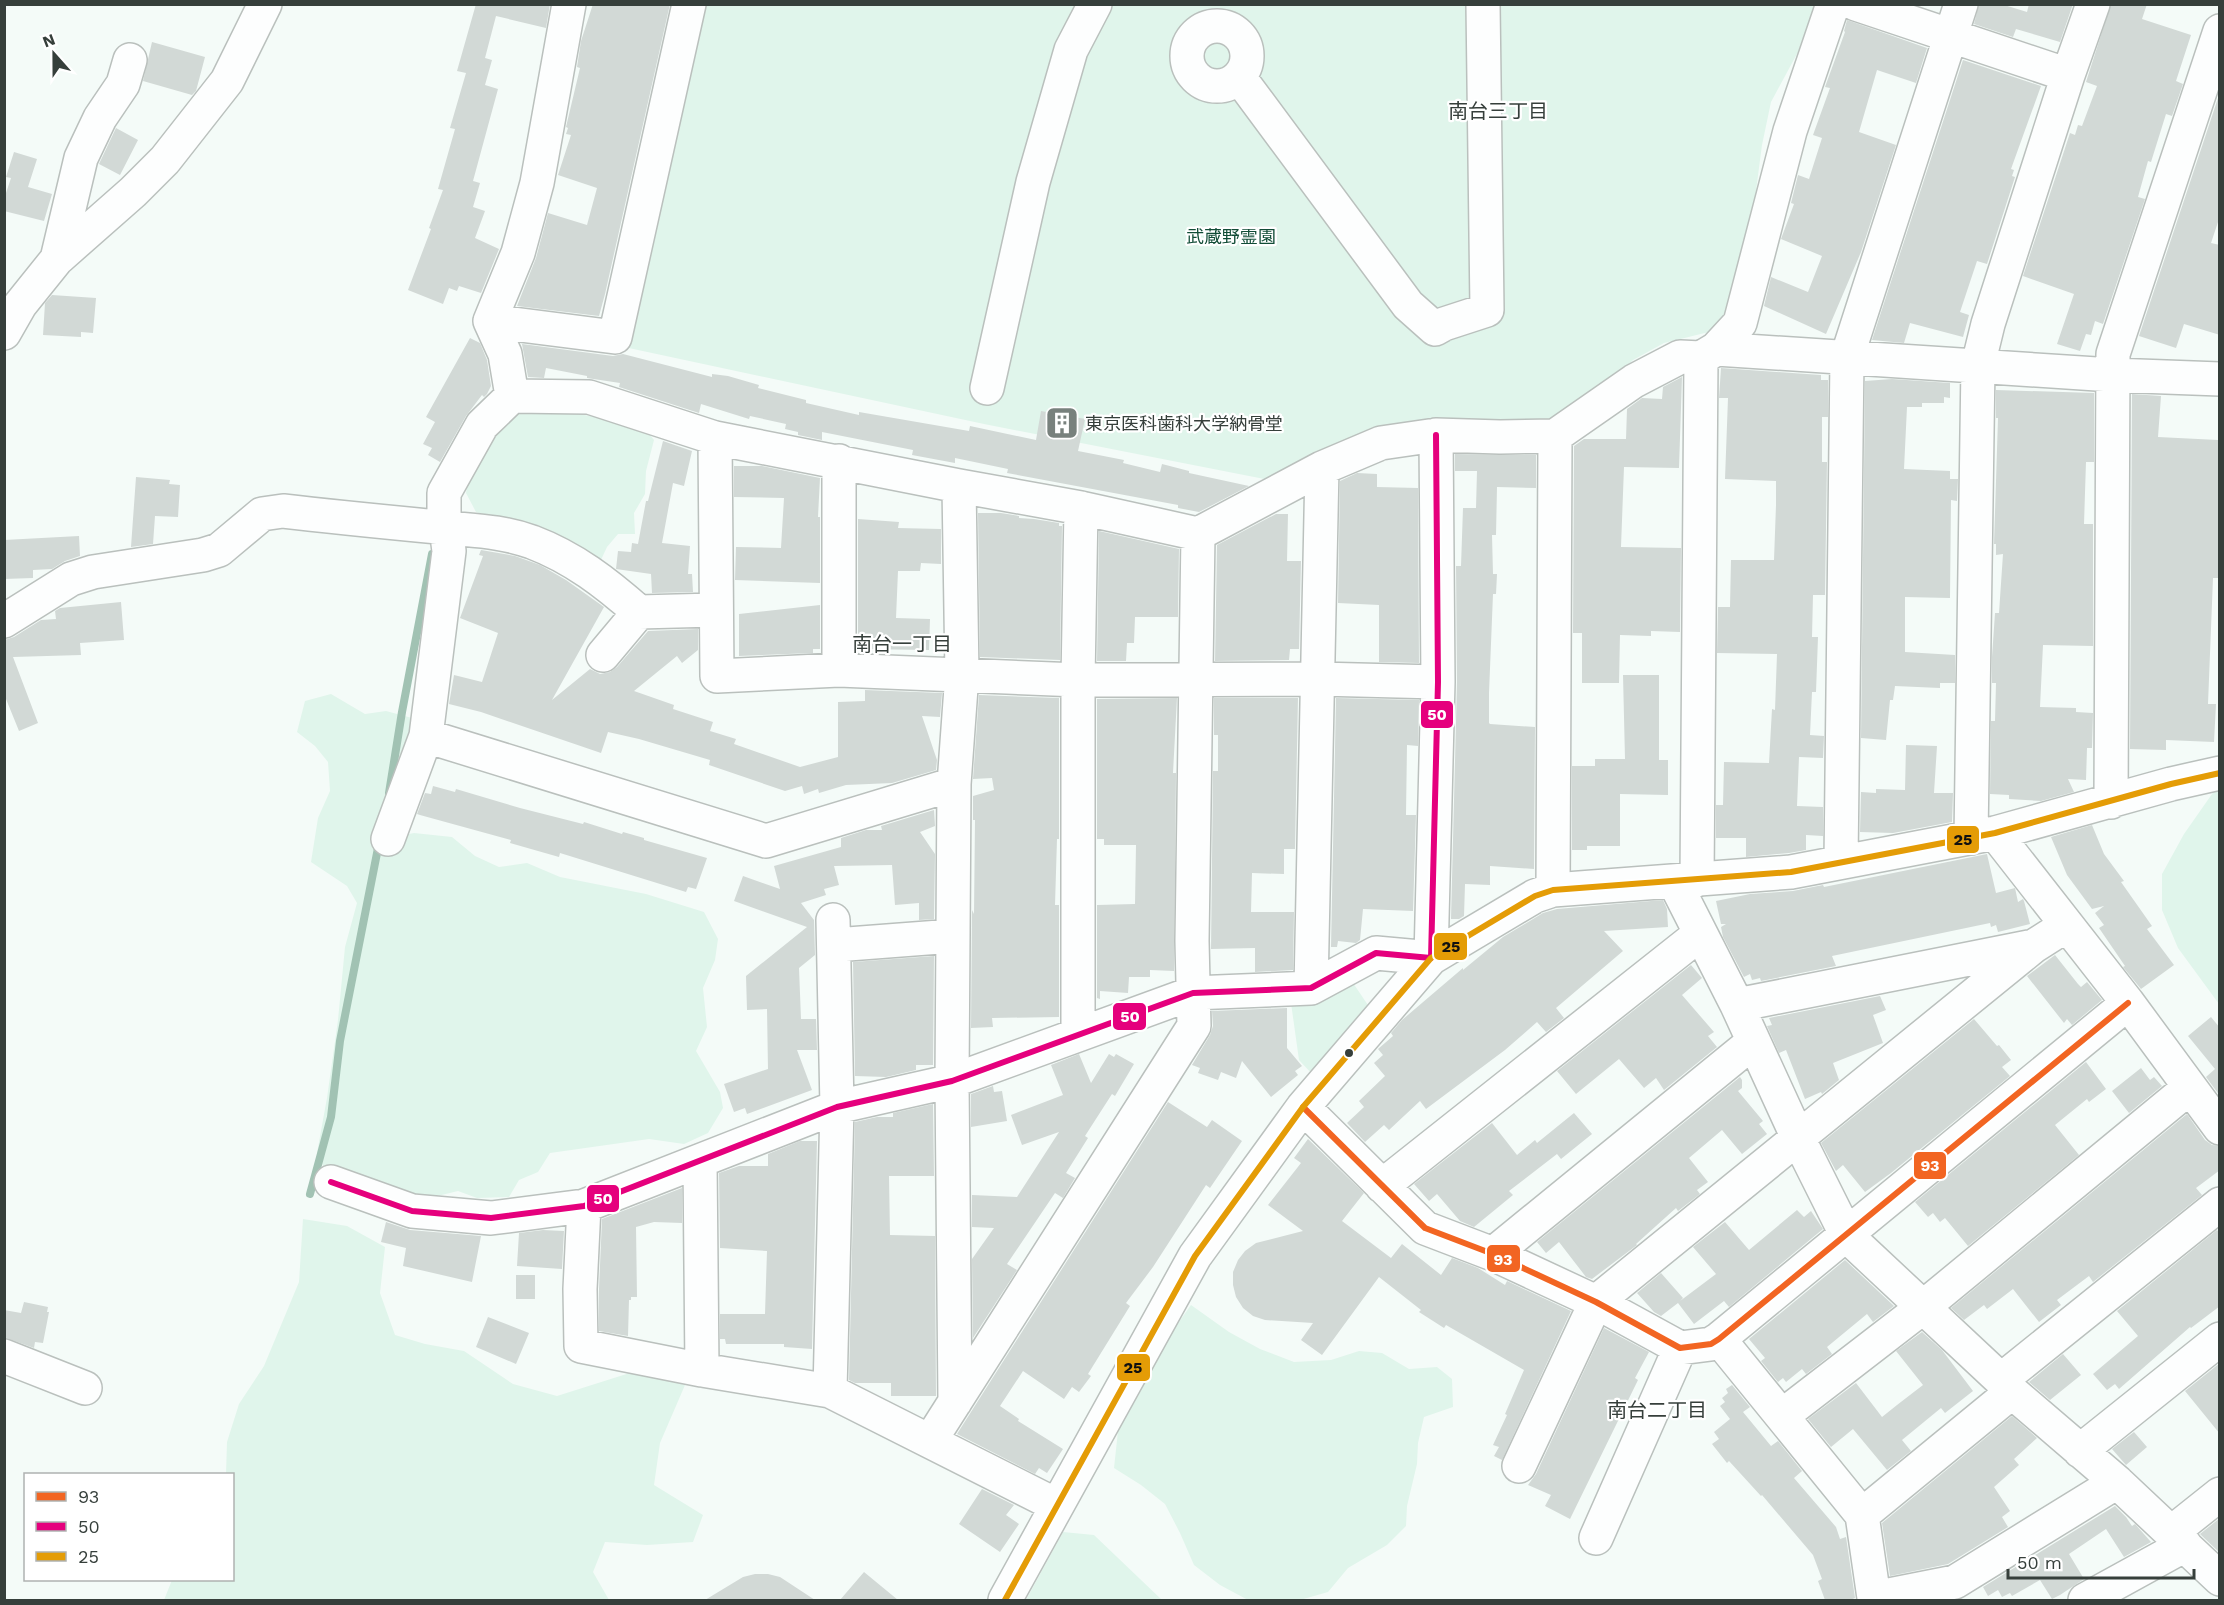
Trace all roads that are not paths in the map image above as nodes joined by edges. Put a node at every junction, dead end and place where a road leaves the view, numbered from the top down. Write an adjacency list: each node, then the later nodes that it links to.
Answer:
1 (265, 4): 14 (street)
2 (569, 4): 15 (street)
3 (689, 4): 15 (street)
4 (1095, 4): 22 (street)
5 (1483, 4): 13 (street)
6 (1833, 4): 17 (street)
7 (1856, 4): 9 (street)
8 (2093, 4): 12 (street)
9 (1957, 20): 12 (street); 18 (street)
10 (2220, 31): 20 (street)
11 (130, 60): 14 (street)
12 (2068, 75): 19 (street)
13 (1239, 77)
14 (57, 259): 16 (street)
15 (490, 321): 23 (street)
16 (4, 333)
17 (1708, 353): 18 (street); 25 (street); 50 (street)
18 (1847, 357): 19 (street); 49 (street)
19 (1978, 365): 20 (street); 47 (street)
20 (2112, 375): 21 (street); 46 (street)
21 (2220, 379)
22 (987, 388)
23 (512, 396): 26 (street); 31 (street)
24 (1436, 435): 25 (street); 28 (street); 42 (street)
25 (1555, 435): 51 (street)
26 (715, 438): 27 (street); 33 (street)
27 (839, 461): 29 (street); 37 (street)
28 (1322, 468): 32 (street); 39 (street)
29 (959, 486): 30 (street); 38 (street)
30 (1081, 508): 32 (street); 40 (street)
31 (446, 528): 34 (street); 35 (street); 43 (street)
32 (1198, 534): 41 (street)
33 (715, 610): 34 (street); 37 (street)
34 (639, 612): 36 (street)
35 (4, 621)
36 (603, 655)
37 (839, 670): 38 (street)
38 (962, 674): 40 (street); 45 (street)
39 (1318, 679): 41 (street); 42 (street); 57 (street)
40 (1077, 680): 41 (street); 61 (street)
41 (1196, 680): 58 (street)
42 (1438, 682): 56 (street)
43 (426, 736): 45 (street); 48 (street)
44 (2220, 773): 46 (street)
45 (954, 784): 54 (street)
46 (2111, 802): 47 (street)
47 (1983, 836): 49 (street); 52 (street)
48 (388, 839)
49 (1841, 862): 50 (street)
50 (1686, 880): 51 (street); 53 (street)
51 (1553, 890): 56 (street)
52 (2067, 925): 55 (street); 59 (street)
53 (1700, 934): 60 (street); 71 (street)
54 (953, 936): 63 (street); 65 (street)
55 (2034, 946): 60 (street); 68 (street)
56 (1431, 958): 57 (street); 66 (street)
57 (1311, 988): 58 (street)
58 (1193, 993): 61 (street); 86 (street)
59 (2128, 1003): 64 (street); 74 (street)
60 (1737, 1005): 62 (street)
61 (1078, 1034): 63 (street)
62 (1753, 1042): 68 (street); 75 (street)
63 (952, 1082): 65 (street); 86 (street)
64 (2189, 1088): 67 (street); 77 (street)
65 (837, 1107): 69 (street); 85 (street)
66 (1303, 1107): 71 (street); 93 (street)
67 (2220, 1128)
68 (1798, 1138): 74 (street); 76 (street)
69 (700, 1161): 73 (street); 82 (street)
70 (331, 1182): 73 (street)
71 (1382, 1186): 75 (street)
72 (2220, 1204): 83 (street)
73 (584, 1206): 82 (street)
74 (1847, 1236): 77 (street); 78 (street)
75 (1493, 1254): 76 (street)
76 (1596, 1302): 80 (street); 90 (street)
77 (1922, 1308): 83 (street); 87 (street)
78 (1719, 1339): 80 (street); 87 (street)
79 (2220, 1339): 89 (street)
80 (1680, 1348): 95 (street)
81 (4, 1356): 84 (street)
82 (702, 1370): 85 (street)
83 (2006, 1386): 89 (street); 94 (street)
84 (85, 1388)
85 (830, 1391): 88 (street)
86 (955, 1402): 88 (street)
87 (1782, 1416): 94 (street)
88 (930, 1441): 93 (street)
89 (2079, 1451): 91 (street)
90 (1519, 1466)
91 (2116, 1482): 96 (street); 98 (street)
92 (2220, 1494): 96 (street)
93 (1056, 1505): 99 (street)
94 (1862, 1515): 98 (street)
95 (1596, 1538)
96 (2178, 1539): 97 (street); 100 (street)
97 (2220, 1579)
98 (1965, 1590)
99 (1005, 1600)
100 (2085, 1600)

